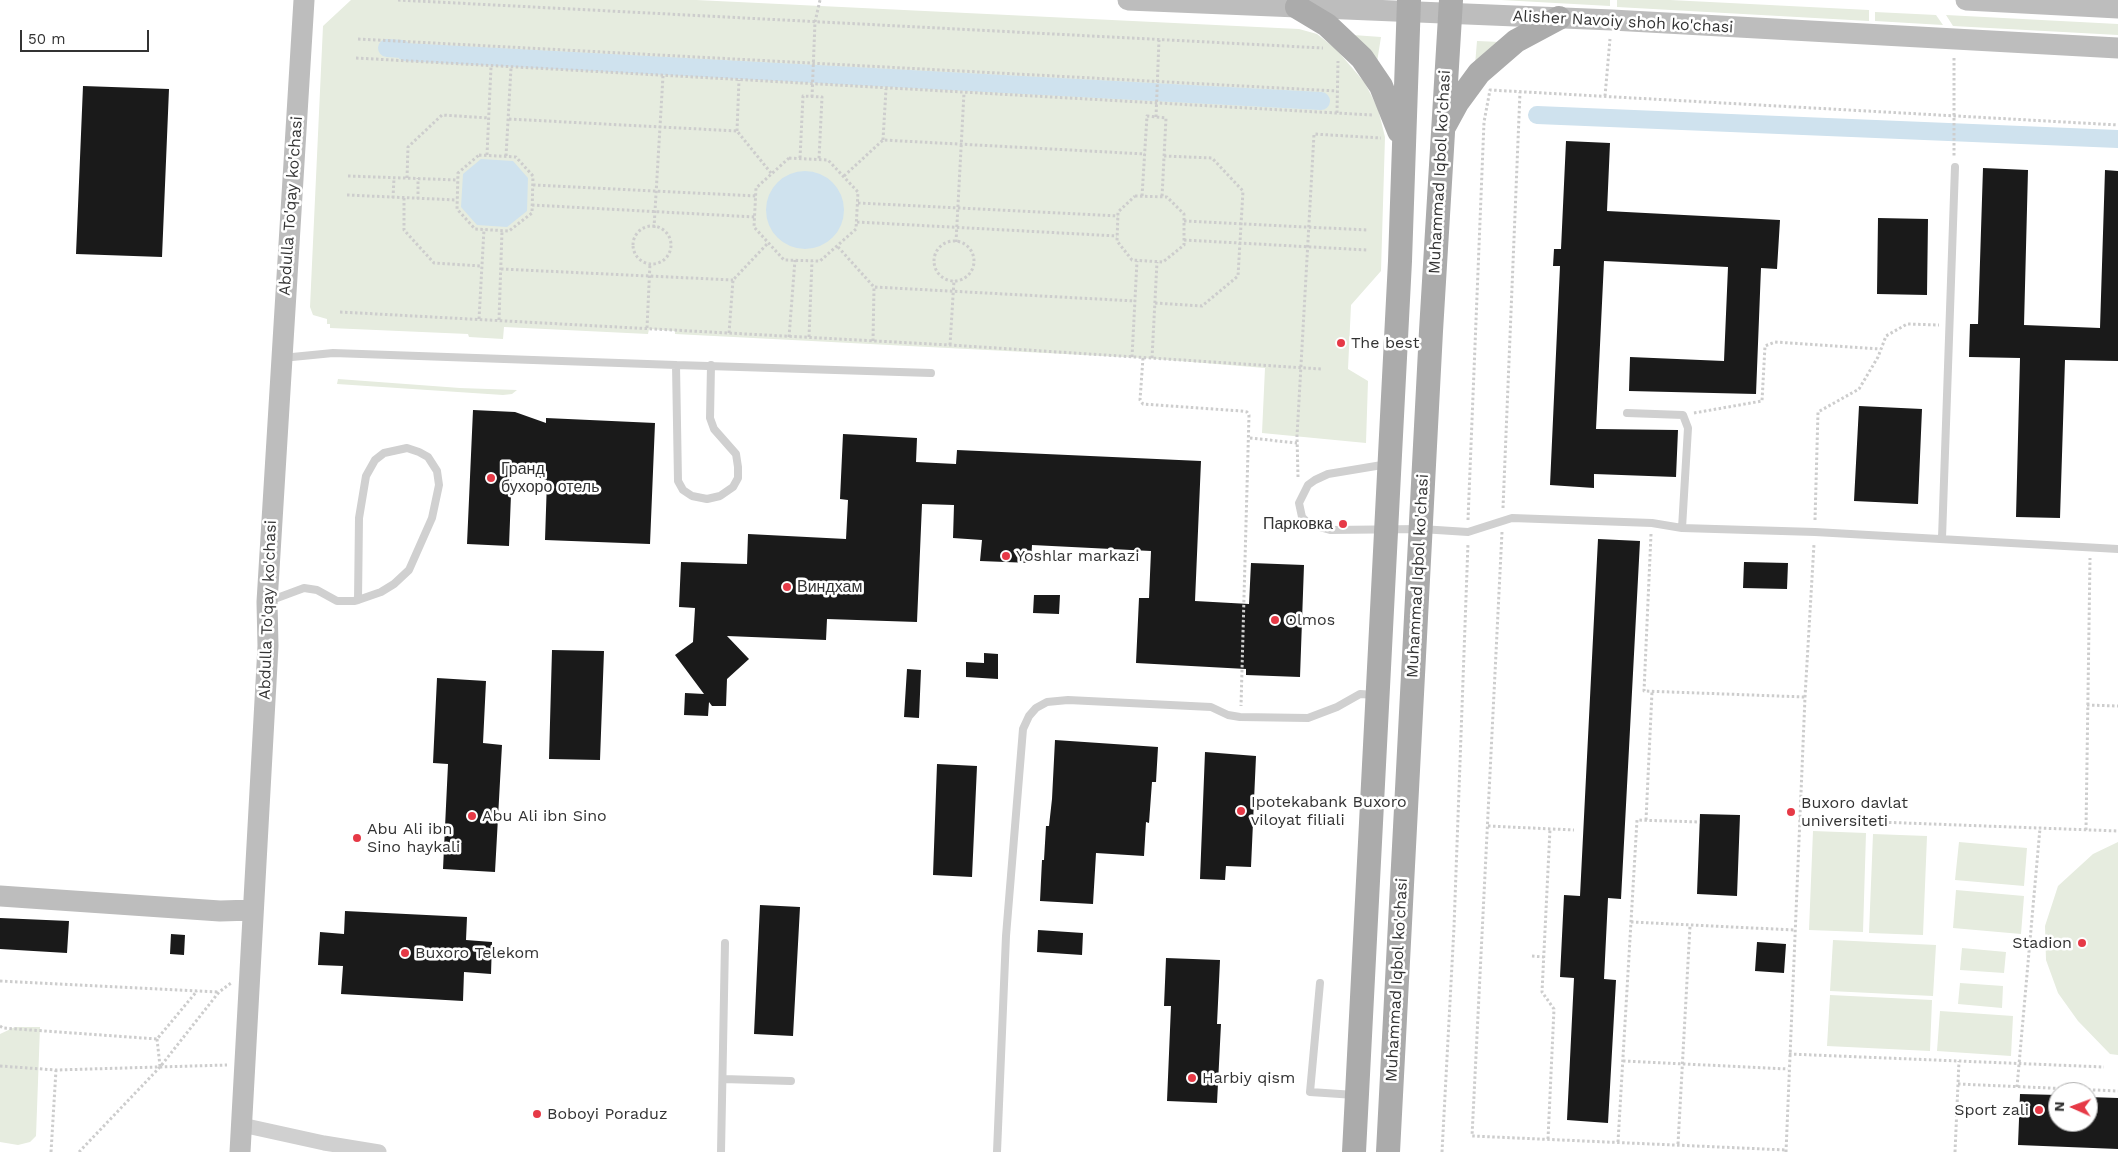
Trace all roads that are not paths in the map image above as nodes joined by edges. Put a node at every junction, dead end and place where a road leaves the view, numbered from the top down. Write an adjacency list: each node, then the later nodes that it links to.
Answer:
1 (304, 0): 13 (street, Abdulla To'qay ko'chasi)
2 (1128, 0): 5 (street, Alisher Navoiy shoh ko'chasi)
3 (1966, 0): 7 (street)
4 (1409, 6): 5 (street, Alisher Navoiy shoh ko'chasi); 6 (street, Alisher Navoiy shoh ko'chasi); 11 (main road)
5 (1297, 7): 11 (main road)
6 (1450, 7): 8 (street, Alisher Navoiy shoh ko'chasi); 10 (main road, Muhammad Iqbol ko'chasi)
7 (2118, 8)
8 (1559, 18): 9 (street, Alisher Navoiy shoh ko'chasi); 10 (main road)
9 (2118, 48)
10 (1442, 131): 21 (main road, Muhammad Iqbol ko'chasi)
11 (1403, 143): 18 (main road)
12 (1955, 167): 22 (lane)
13 (282, 358): 14 (lane); 25 (street, Abdulla To'qay ko'chasi)
14 (676, 365): 15 (lane); 15 (lane)
15 (711, 366): 16 (lane)
16 (931, 373)
17 (1627, 413): 19 (lane)
18 (1389, 464): 20 (main road); 20 (lane)
19 (1682, 528): 21 (lane); 22 (lane)
20 (1386, 529): 21 (lane); 26 (main road)
21 (1421, 529): 40 (main road, Muhammad Iqbol ko'chasi)
22 (1942, 538): 23 (lane)
23 (2118, 549)
24 (358, 600): 24 (lane); 25 (lane)
25 (267, 602): 28 (street, Abdulla To'qay ko'chasi)
26 (1377, 695): 33 (main road); 38 (lane)
27 (0, 896): 28 (street)
28 (253, 910): 34 (street, Abdulla To'qay ko'chasi)
29 (726, 943): 31 (lane)
30 (1320, 983): 33 (lane)
31 (723, 1079): 32 (lane); 37 (lane)
32 (791, 1081)
33 (1356, 1096): 39 (main road)
34 (242, 1125): 35 (street, Abdulla To'qay ko'chasi); 36 (street)
35 (240, 1152)
36 (379, 1152)
37 (721, 1152)
38 (997, 1152)
39 (1354, 1152)
40 (1388, 1152)

